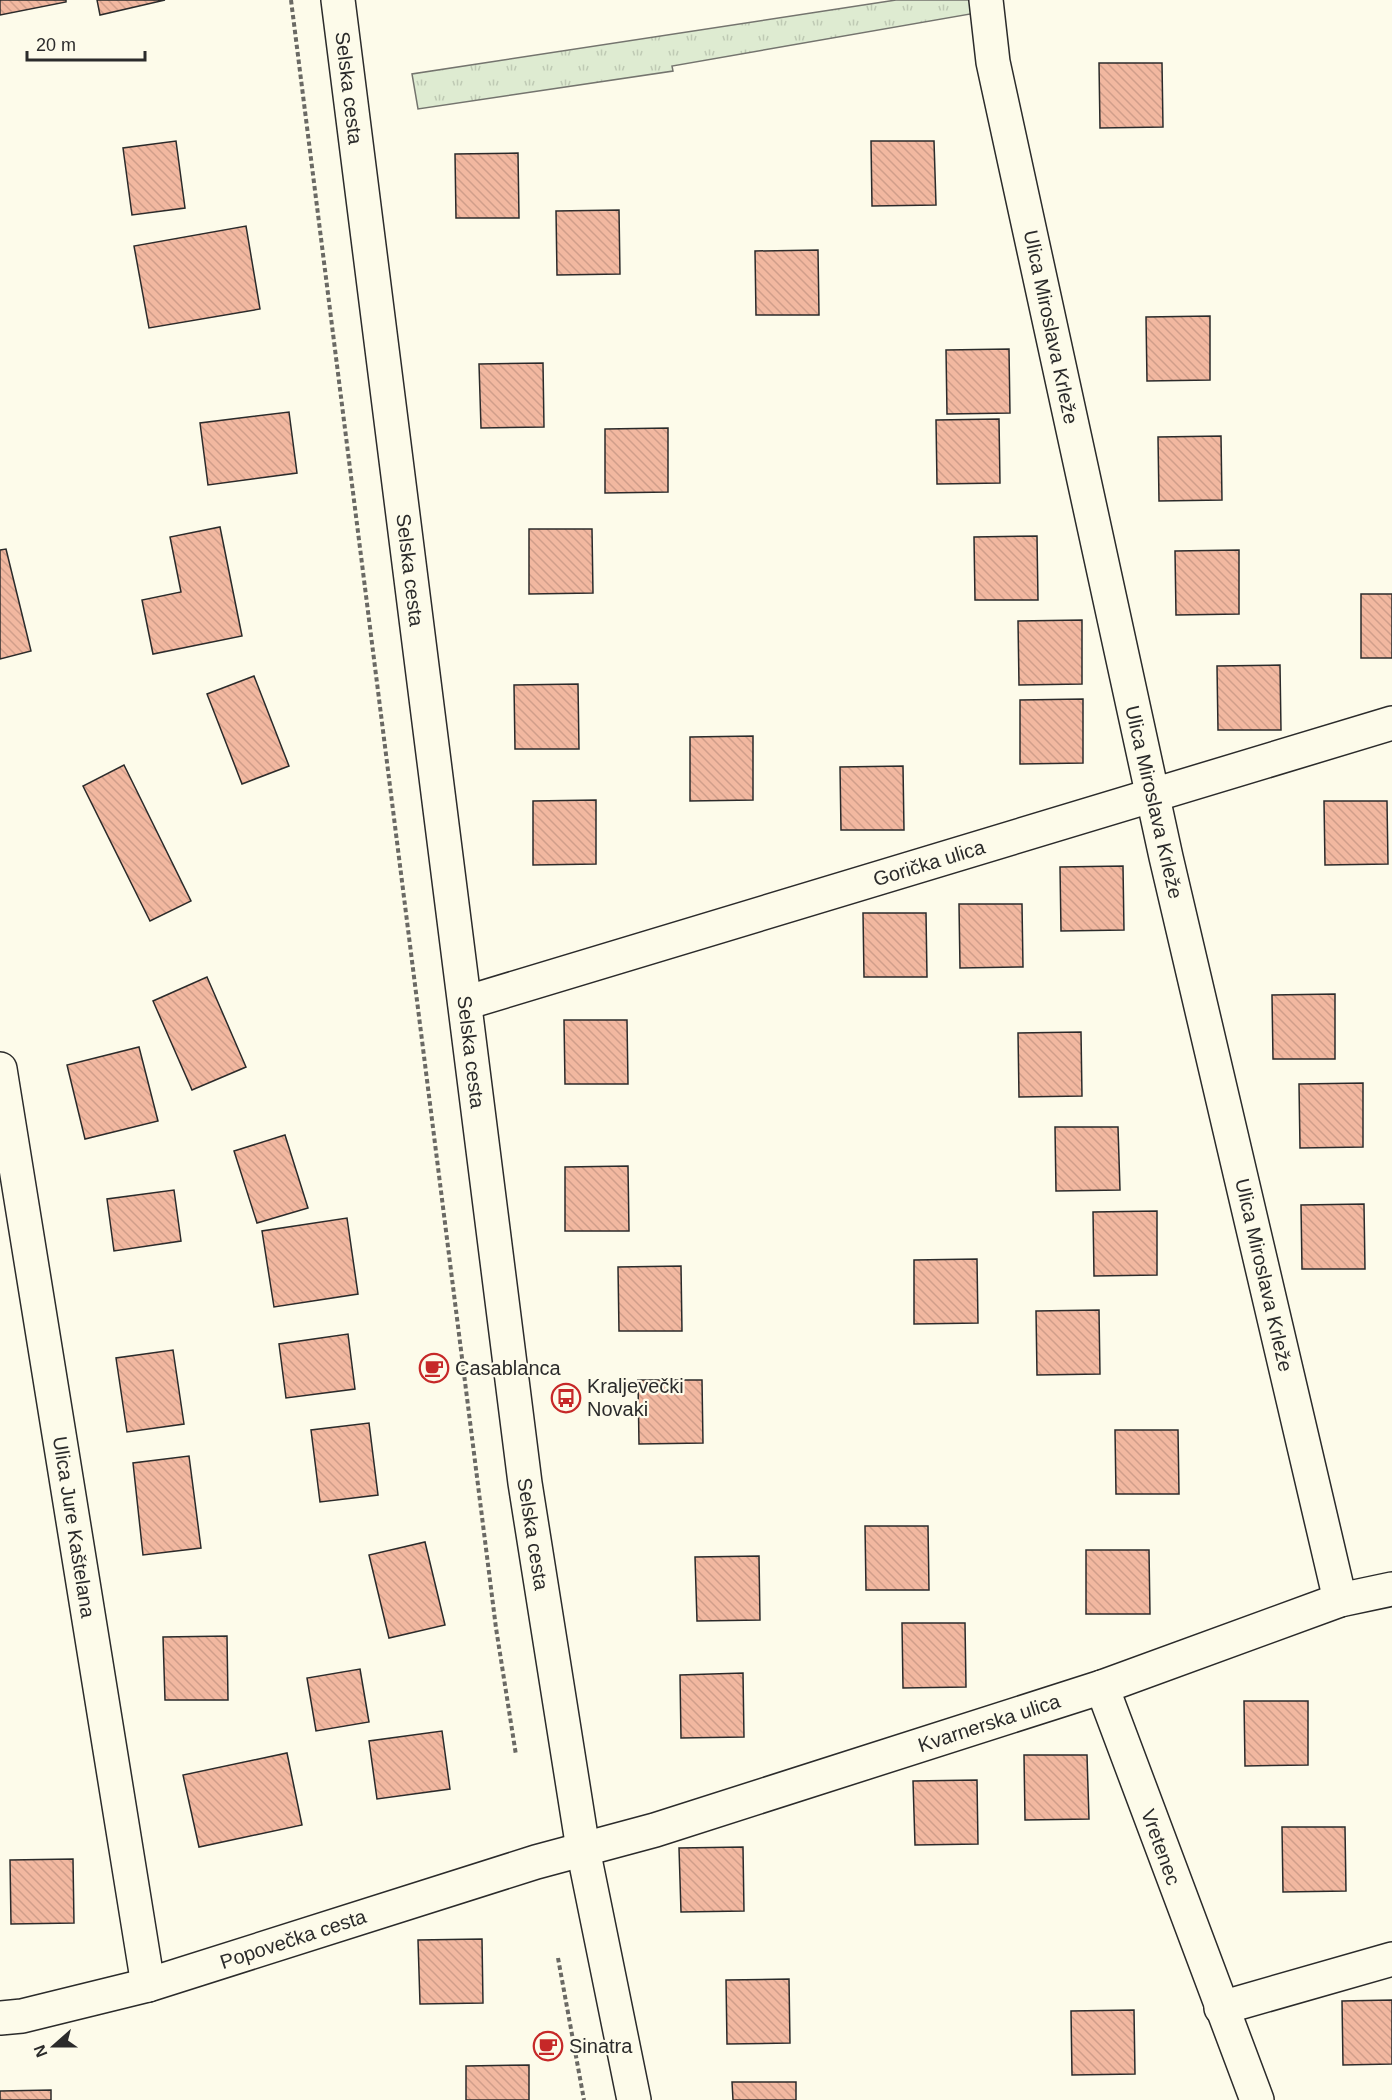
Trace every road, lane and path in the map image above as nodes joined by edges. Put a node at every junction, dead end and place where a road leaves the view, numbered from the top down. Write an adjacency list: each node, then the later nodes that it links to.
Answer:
1 (291, 0): 11 (path)
2 (338, 0): 6 (street, Selska cesta)
3 (987, 0): 5 (street, Ulica Miroslava Krleže)
4 (1392, 723): 5 (street, Gorička ulica)
5 (1153, 796): 6 (street, Gorička ulica); 9 (street, Ulica Miroslava Krleže)
6 (465, 1003): 12 (street, Selska cesta)
7 (0, 1069): 15 (street, Ulica Jure Kaštelana)
8 (1392, 1589): 9 (street, Kvarnerska ulica)
9 (1340, 1600): 10 (street, Kvarnerska ulica)
10 (1101, 1687): 12 (street, Kvarnerska ulica); 16 (street, Vretenec)
11 (516, 1755)
12 (583, 1849): 15 (street, Popovečka cesta); 19 (street, Selska cesta)
13 (558, 1958): 18 (path)
14 (1392, 1959): 16 (street)
15 (148, 1985): 17 (street, Popovečka cesta)
16 (1221, 2008): 20 (street, Vretenec)
17 (0, 2018)
18 (584, 2100)
19 (634, 2100)
20 (1257, 2100)

